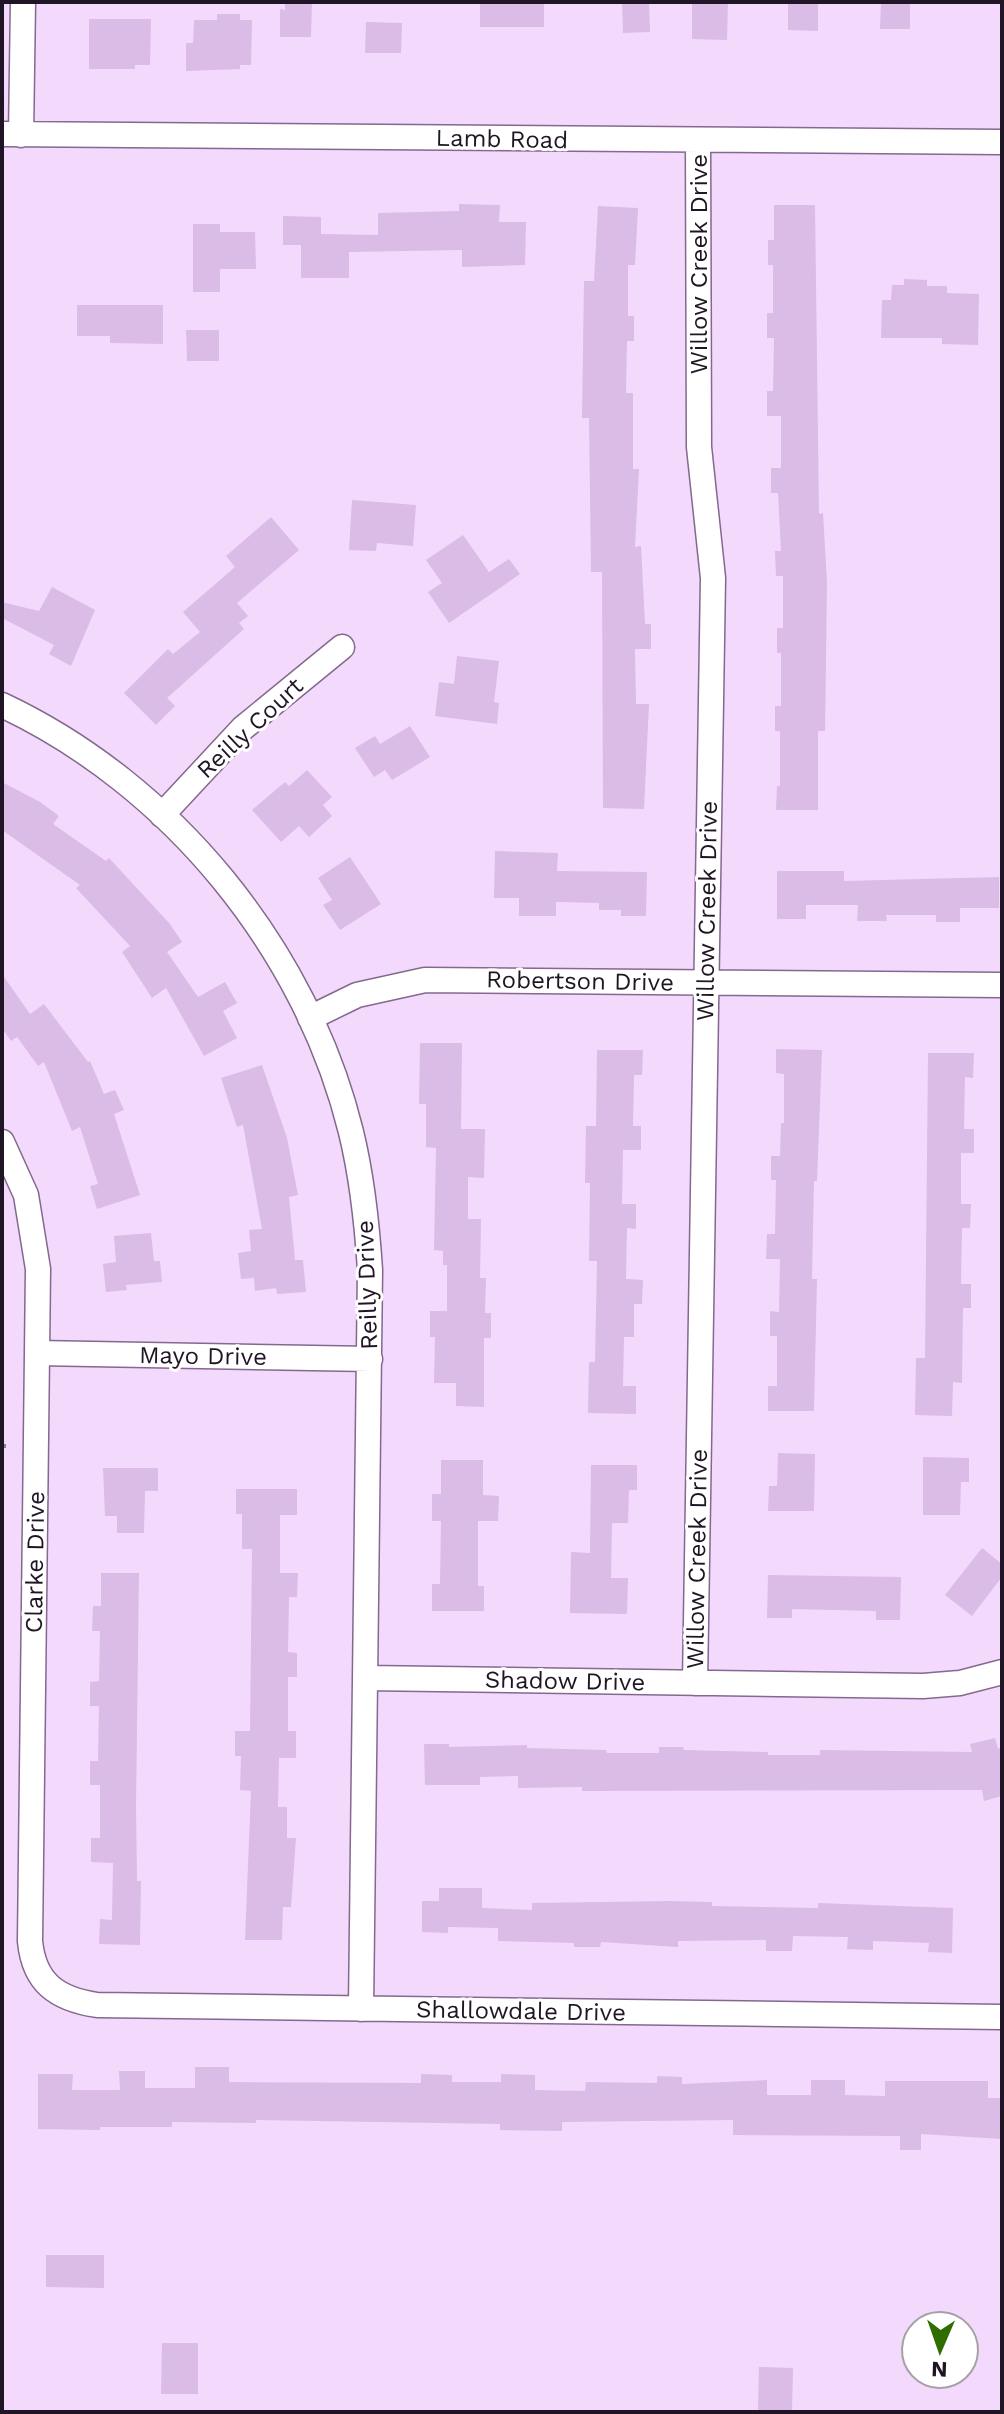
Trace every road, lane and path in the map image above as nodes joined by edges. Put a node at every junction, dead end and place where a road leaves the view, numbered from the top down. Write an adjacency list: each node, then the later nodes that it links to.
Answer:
1 (23, 2): 2 (street)
2 (12, 134): 3 (street, Lamb Road)
3 (698, 141): 4 (street, Lamb Road); 8 (street, Willow Creek Drive)
4 (1002, 142)
5 (342, 647): 7 (street, Reilly Court)
6 (2, 705): 7 (street, Reilly Drive)
7 (162, 815): 10 (street, Reilly Drive)
8 (706, 982): 9 (street, Robertson Drive); 10 (street, Robertson Drive); 18 (street, Willow Creek Drive)
9 (1002, 985)
10 (310, 1018): 13 (street, Reilly Drive)
11 (2, 1142): 12 (street, Clarke Drive)
12 (37, 1353): 13 (street, Mayo Drive); 19 (street, Clarke Drive)
13 (370, 1359): 17 (street, Reilly Drive)
14 (2, 1446): 15 (path)
15 (9, 1446)
16 (1002, 1672): 18 (street, Shadow Drive)
17 (366, 1678): 18 (street, Shadow Drive); 20 (street, Reilly Drive)
18 (695, 1683)
19 (44, 1985): 20 (street, Shallowdale Drive)
20 (361, 2009): 21 (street, Shallowdale Drive)
21 (1002, 2017)

